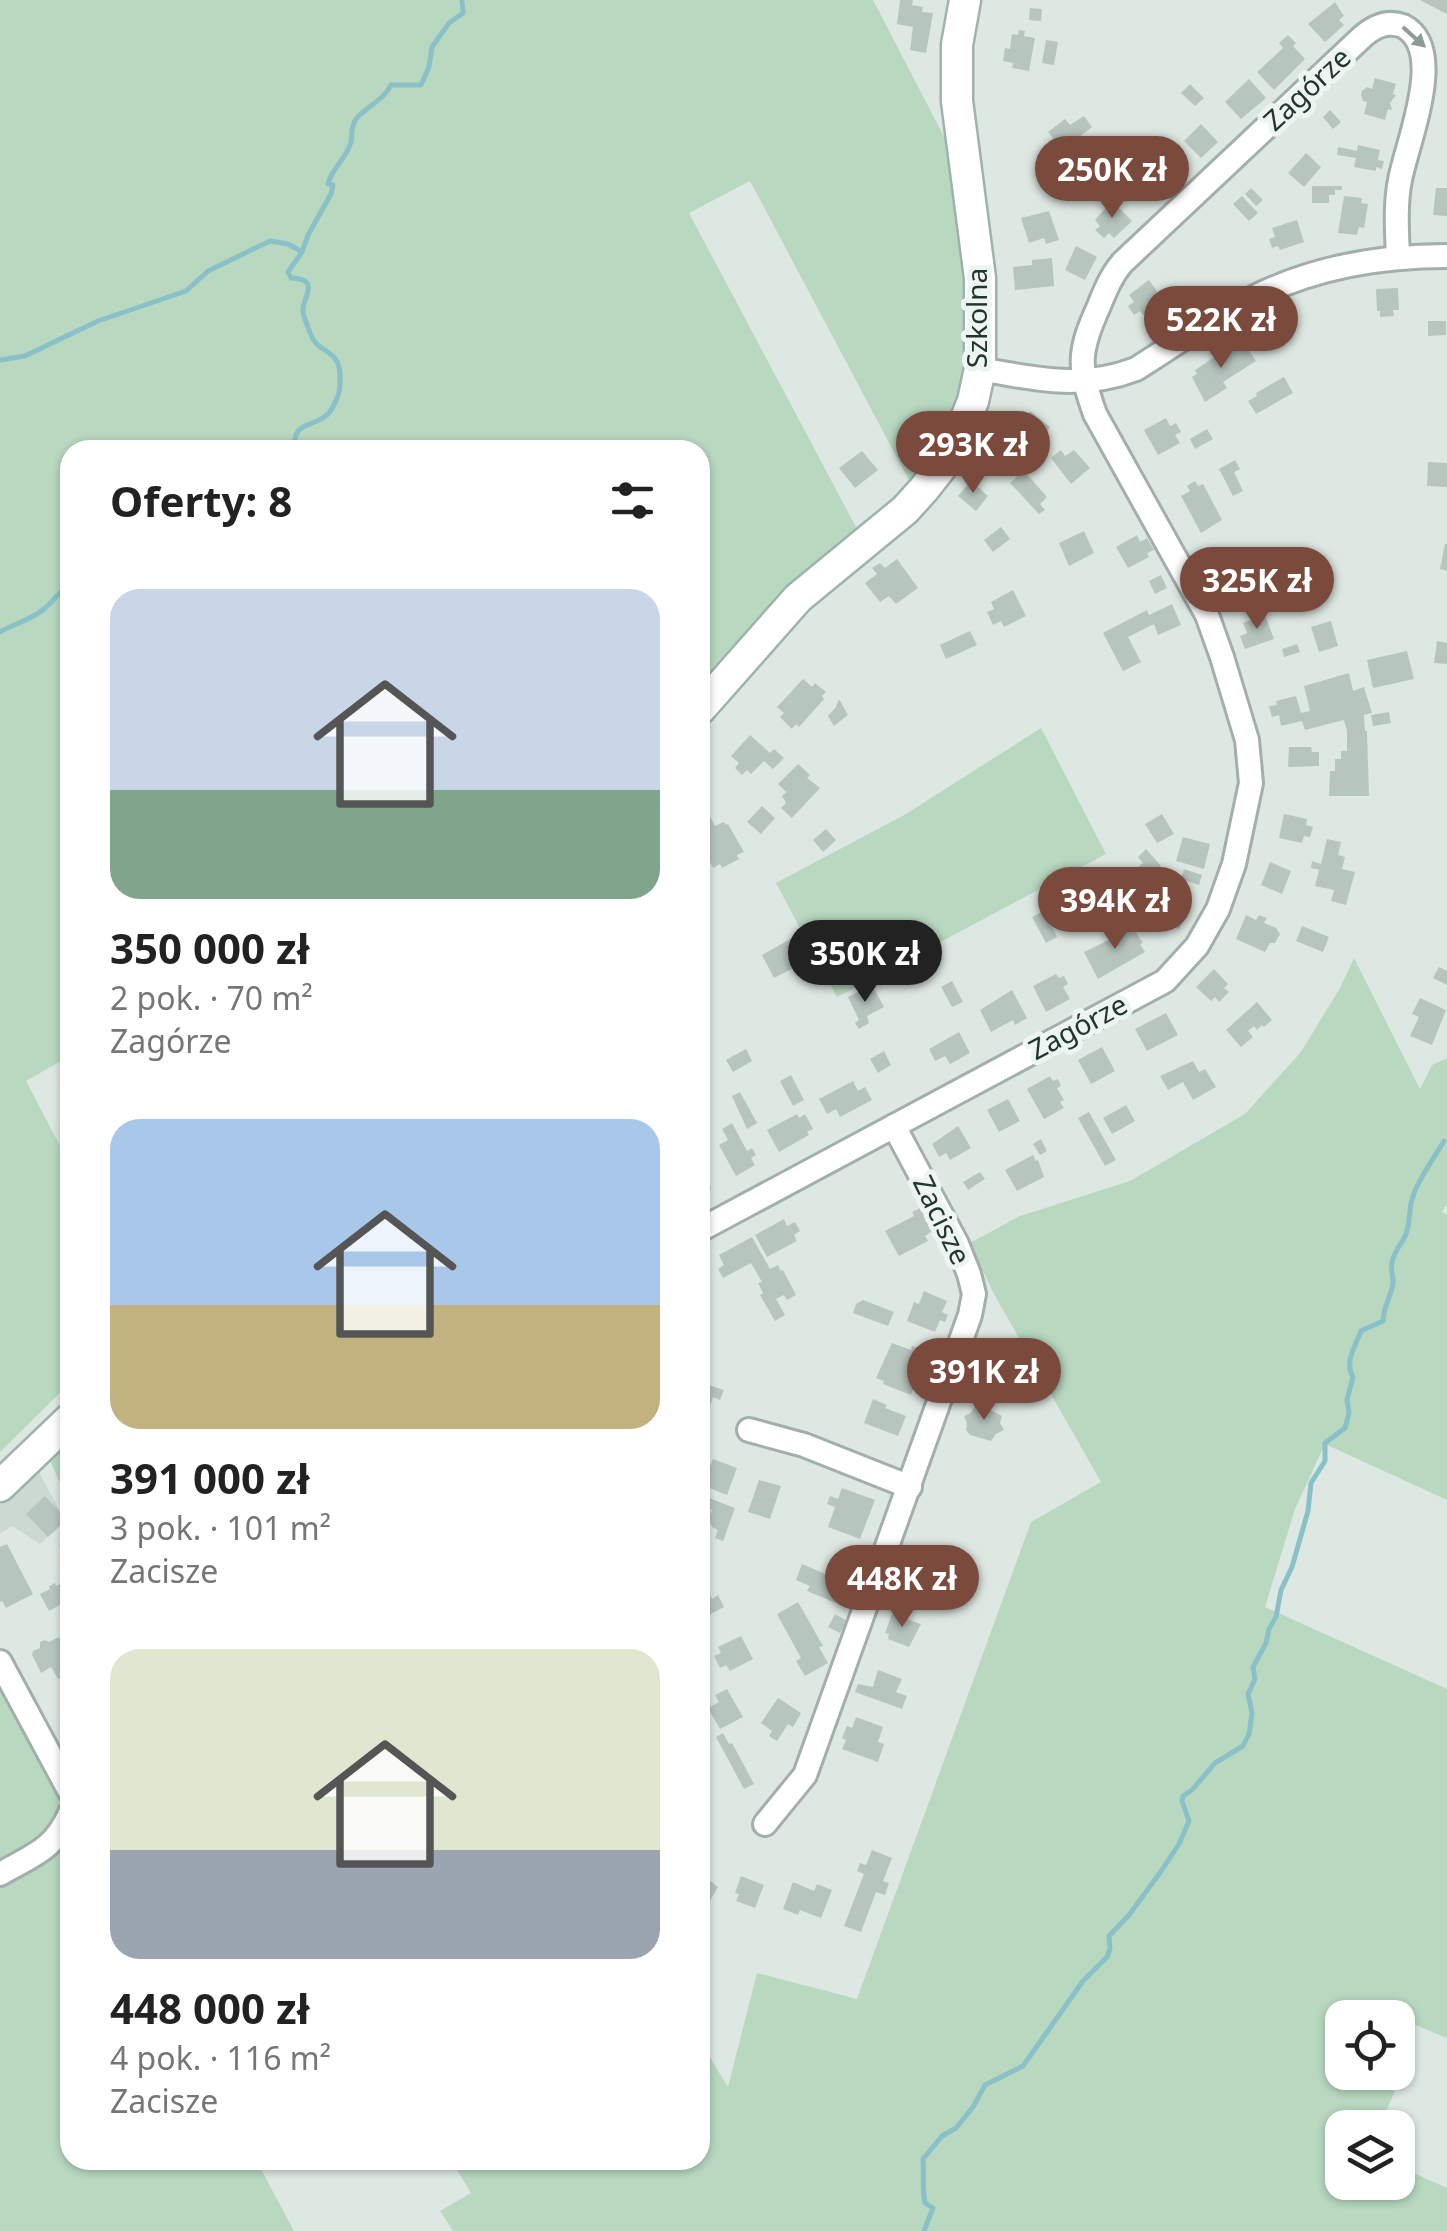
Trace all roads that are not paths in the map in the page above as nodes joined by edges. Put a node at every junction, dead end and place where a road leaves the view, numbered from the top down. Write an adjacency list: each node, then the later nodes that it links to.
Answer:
1 (965, 0): 4 (street, Szkolna)
2 (1447, 256): 3 (street)
3 (1398, 258): 5 (street); 5 (street, Zagórze, one-way to 3)
4 (980, 369): 5 (street); 6 (street, Szkolna)
5 (1083, 380): 7 (street, Zagórze)
6 (710, 698)
7 (894, 1126): 8 (street, Zagórze); 12 (street, Zacisze)
8 (710, 1225)
9 (60, 1429): 11 (street)
10 (749, 1430): 12 (street)
11 (0, 1486)
12 (910, 1488): 15 (street, Zacisze)
13 (0, 1662): 14 (street)
14 (60, 1773)
15 (765, 1824)
16 (60, 1834): 17 (street)
17 (0, 1874)

